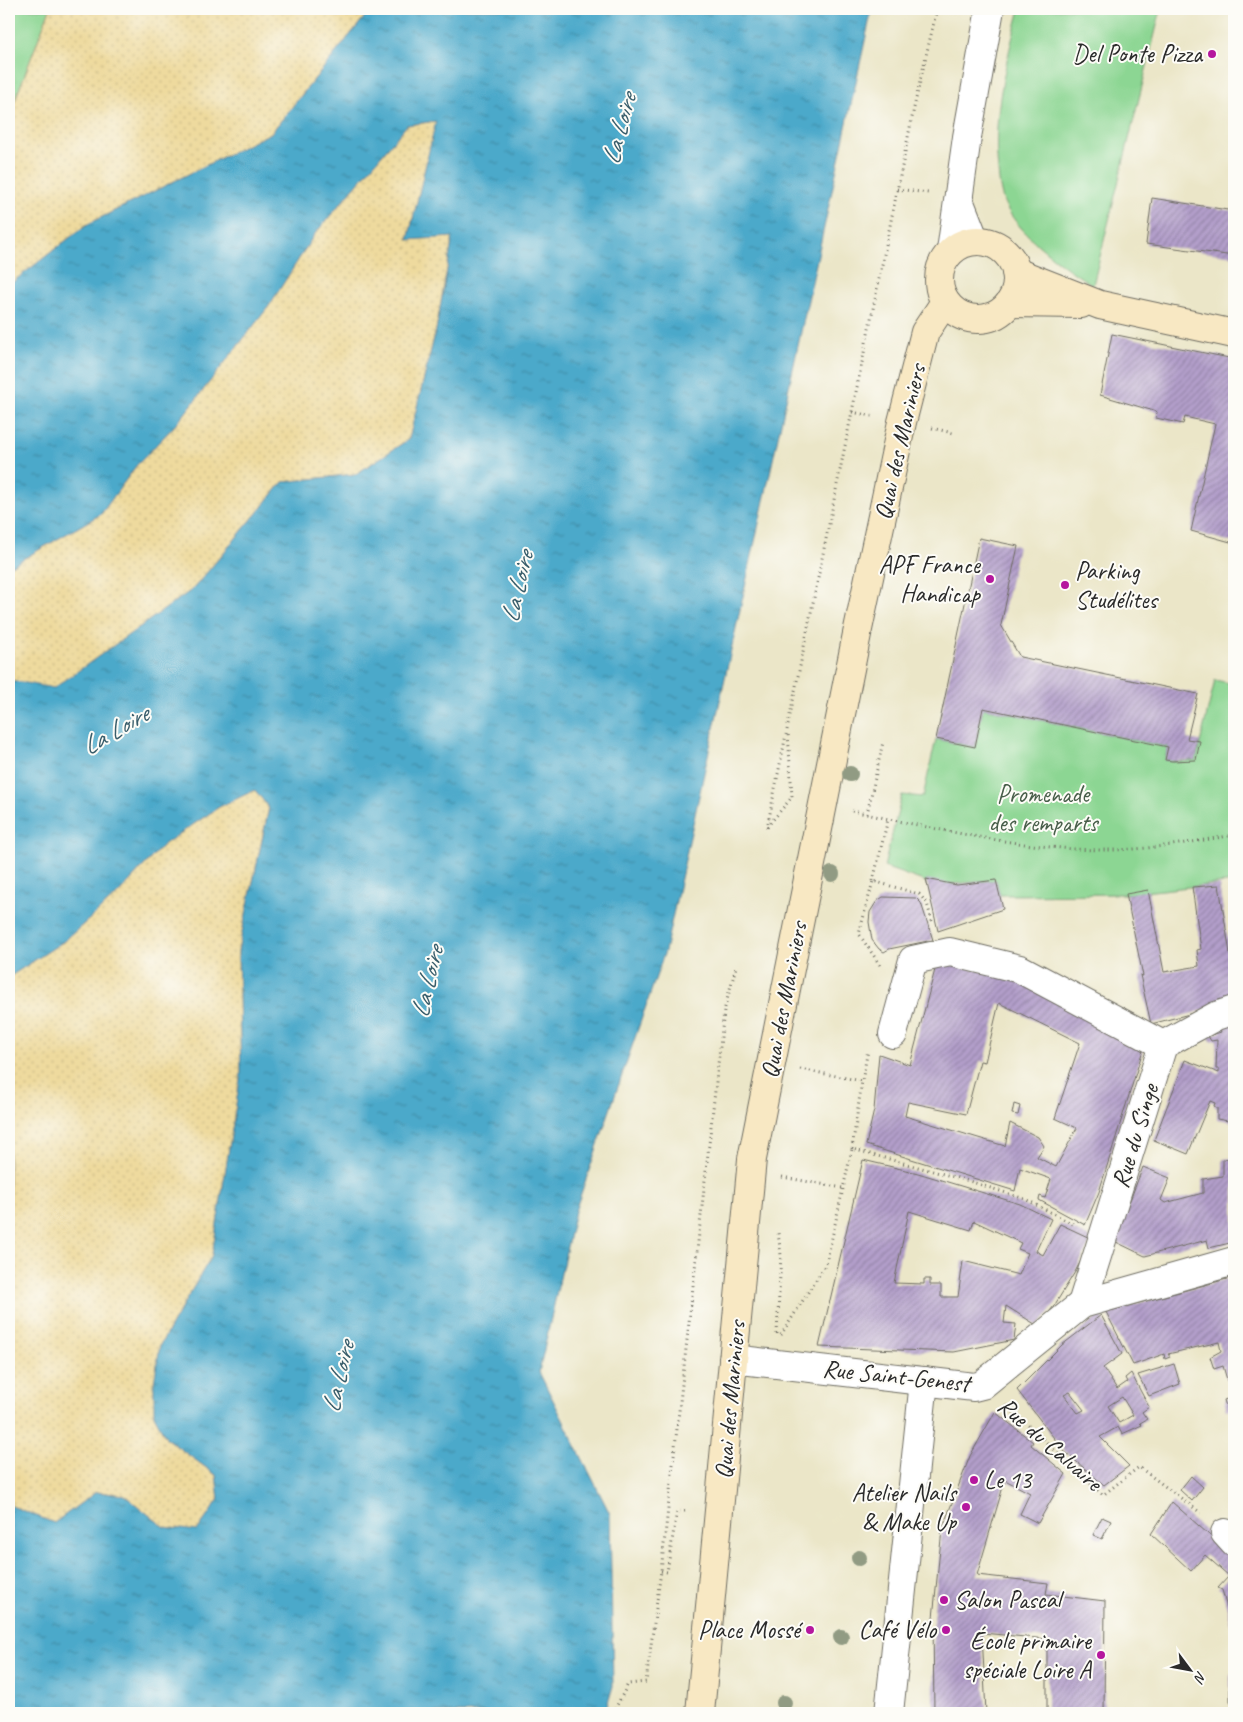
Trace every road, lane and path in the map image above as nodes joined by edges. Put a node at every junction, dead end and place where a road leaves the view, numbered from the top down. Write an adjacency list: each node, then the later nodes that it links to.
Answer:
1 (937, 9): 9 (path)
2 (990, 9): 3 (street)
3 (963, 246): 4 (main road); 5 (main road)
4 (1016, 272): 6 (main road); 7 (main road)
5 (945, 302): 6 (main road); 13 (main road, Quai des Mariniers)
6 (1010, 303): 7 (main road)
7 (1100, 305): 8 (main road)
8 (1234, 334)
9 (852, 412): 10 (path); 11 (path)
10 (875, 416)
11 (787, 728): 11 (path)
12 (883, 742): 14 (path)
13 (823, 806): 14 (path); 36 (main road, Quai des Mariniers)
14 (867, 814): 15 (path)
15 (888, 819): 16 (path); 17 (path)
16 (1234, 835)
17 (873, 881): 18 (path); 20 (path)
18 (919, 894)
19 (736, 967): 41 (path)
20 (882, 968)
21 (1234, 1010): 23 (street)
22 (893, 1034): 23 (street)
23 (1163, 1045): 33 (street, Rue du Singe)
24 (868, 1048): 26 (path)
25 (796, 1078): 26 (path)
26 (862, 1081): 27 (path)
27 (852, 1149): 31 (path); 33 (path)
28 (782, 1167): 29 (path)
29 (780, 1177): 30 (path); 31 (path)
30 (779, 1186)
31 (843, 1188): 32 (path)
32 (778, 1230)
33 (1103, 1240): 35 (street, Rue du Singe)
34 (1234, 1261): 35 (street, Rue Saint-Genest)
35 (1082, 1304): 38 (street, Rue Saint-Genest)
36 (733, 1359): 37 (street, Rue Saint-Genest); 43 (main road, Quai des Mariniers)
37 (924, 1380): 38 (street, Rue Saint-Genest); 44 (street)
38 (982, 1385): 40 (path, Rue du Calvaire)
39 (687, 1511): 41 (path)
40 (1229, 1538)
41 (661, 1571): 42 (path)
42 (615, 1709)
43 (700, 1713)
44 (889, 1713)

